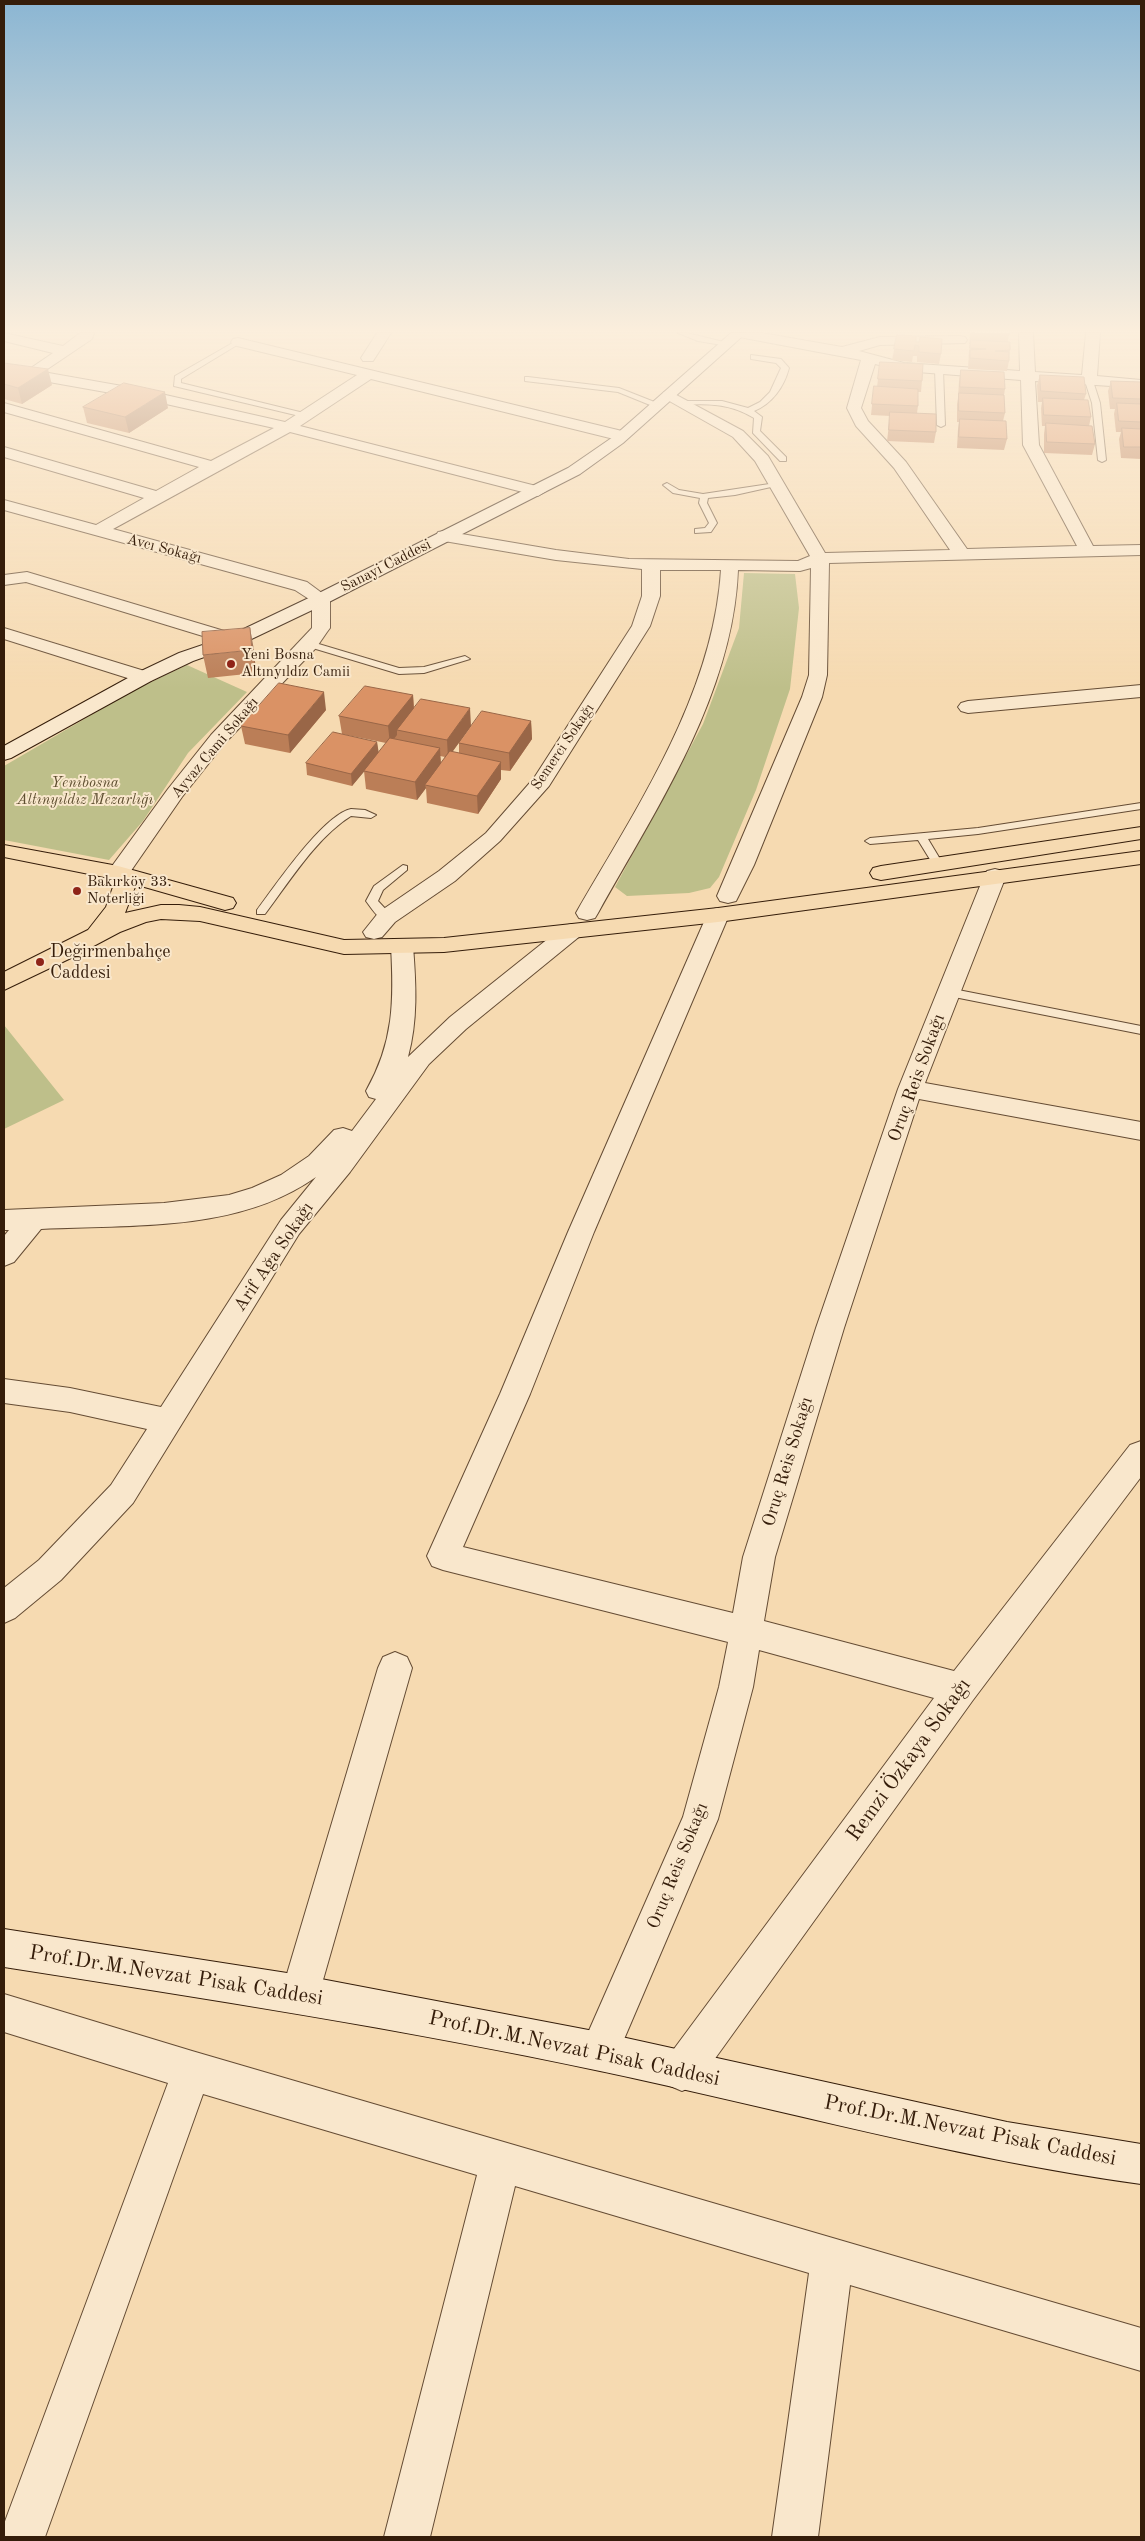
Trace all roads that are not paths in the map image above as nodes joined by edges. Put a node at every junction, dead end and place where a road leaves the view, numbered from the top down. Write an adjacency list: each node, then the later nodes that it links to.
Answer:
1 (4, 452): 18 (street)
2 (161, 452): 13 (street)
3 (241, 452): 13 (street)
4 (386, 452): 16 (street)
5 (601, 452): 16 (street, Sanayi Caddesi)
6 (755, 452): 15 (street)
7 (776, 452): 11 (lane)
8 (888, 452): 25 (street)
9 (1035, 452): 23 (street)
10 (1101, 452): 12 (lane)
11 (783, 459)
12 (1102, 460)
13 (213, 466): 18 (street)
14 (667, 485): 17 (lane)
15 (776, 485): 17 (lane); 26 (street)
16 (538, 490): 22 (street, Sanayi Caddesi)
17 (704, 496): 21 (lane)
18 (158, 497): 20 (street)
19 (4, 505): 20 (street, Avcı Sokağı)
20 (98, 531): 30 (street, Avcı Sokağı)
21 (698, 531)
22 (444, 536): 27 (street); 30 (street, Sanayi Caddesi)
23 (1087, 550): 24 (street); 25 (street)
24 (1141, 550)
25 (961, 553): 26 (street)
26 (820, 558): 28 (street); 50 (street)
27 (651, 564): 28 (street); 53 (street, Semerci Sokağı)
28 (730, 567): 52 (street)
29 (4, 580): 32 (street)
30 (321, 599): 32 (street, Sanayi Caddesi); 33 (street, Ayvaz Cami Sokağı)
31 (4, 633): 35 (street)
32 (235, 640): 35 (street, Sanayi Caddesi)
33 (309, 644): 34 (lane); 48 (street, Ayvaz Cami Sokağı)
34 (465, 659)
35 (144, 677): 38 (street, Sanayi Caddesi)
36 (1141, 691): 37 (street)
37 (968, 707)
38 (4, 754)
39 (1141, 806): 42 (lane)
40 (371, 815): 51 (lane)
41 (1141, 832): 46 (main road)
42 (921, 836): 43 (lane); 46 (lane)
43 (870, 842)
44 (4, 851): 48 (main road)
45 (1141, 858): 49 (main road)
46 (938, 864): 50 (main road)
47 (403, 868): 53 (lane)
48 (118, 873): 51 (main road); 54 (main road)
49 (995, 876): 50 (main road); 57 (street, Oruç Reis Sokağı)
50 (723, 906): 52 (main road); 68 (street)
51 (261, 912): 53 (main road)
52 (580, 922): 53 (main road); 55 (main road); 65 (street, Arif Ağa Sokağı)
53 (381, 925)
54 (96, 933): 55 (main road); 56 (main road)
55 (402, 946): 61 (street)
56 (4, 982)
57 (948, 992): 58 (lane); 59 (street, Oruç Reis Sokağı)
58 (1141, 1030)
59 (910, 1089): 60 (street); 68 (street, Oruç Reis Sokağı)
60 (1141, 1130)
61 (33, 1219): 62 (street); 63 (street)
62 (4, 1220)
63 (4, 1255)
64 (4, 1391): 65 (street)
65 (169, 1421): 67 (street, Arif Ağa Sokağı)
66 (1141, 1454): 70 (street, Remzi Özkaya Sokağı)
67 (4, 1608)
68 (744, 1631): 70 (street); 74 (street, Oruç Reis Sokağı)
69 (395, 1668): 72 (street)
70 (961, 1689): 76 (street, Remzi Özkaya Sokağı)
71 (4, 1948): 72 (street, Prof.Dr.M.Nevzat Pisak Caddesi)
72 (300, 1994): 74 (street, Prof.Dr.M.Nevzat Pisak Caddesi)
73 (4, 2012): 75 (street)
74 (599, 2051): 76 (street, Prof.Dr.M.Nevzat Pisak Caddesi)
75 (192, 2071): 77 (street); 81 (street)
76 (682, 2071): 78 (street, Prof.Dr.M.Nevzat Pisak Caddesi)
77 (501, 2161): 79 (street); 82 (street)
78 (1141, 2164)
79 (832, 2259): 80 (street); 83 (street)
80 (1141, 2350)
81 (22, 2537)
82 (407, 2537)
83 (795, 2537)

